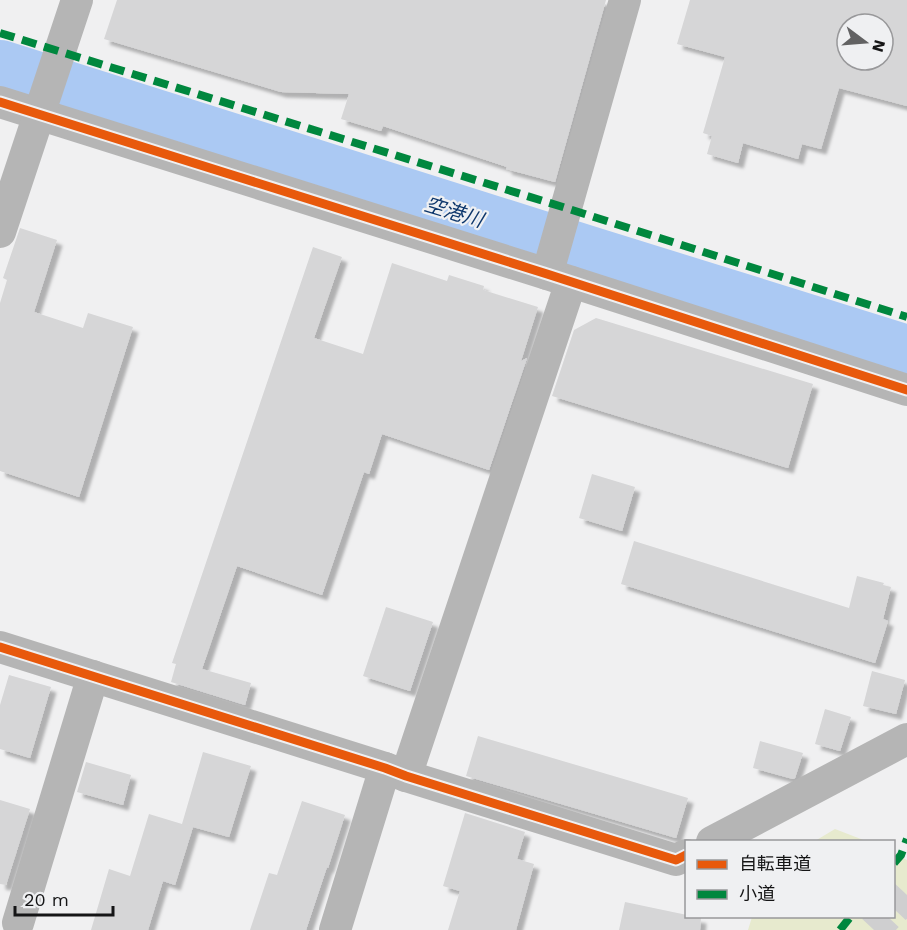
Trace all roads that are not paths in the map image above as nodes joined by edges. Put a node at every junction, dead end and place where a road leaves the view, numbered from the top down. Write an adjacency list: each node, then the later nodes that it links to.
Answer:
1 (77, 0): 4 (street)
2 (625, 0): 6 (street)
3 (0, 102): 4 (street)
4 (41, 108): 5 (street); 6 (street)
5 (0, 232)
6 (556, 272): 7 (street); 11 (street)
7 (907, 390)
8 (0, 647): 9 (street)
9 (93, 676): 11 (street); 14 (street)
10 (907, 739): 12 (street)
11 (395, 772): 13 (street); 15 (street)
12 (716, 840)
13 (685, 856)
14 (18, 923)
15 (335, 930)

